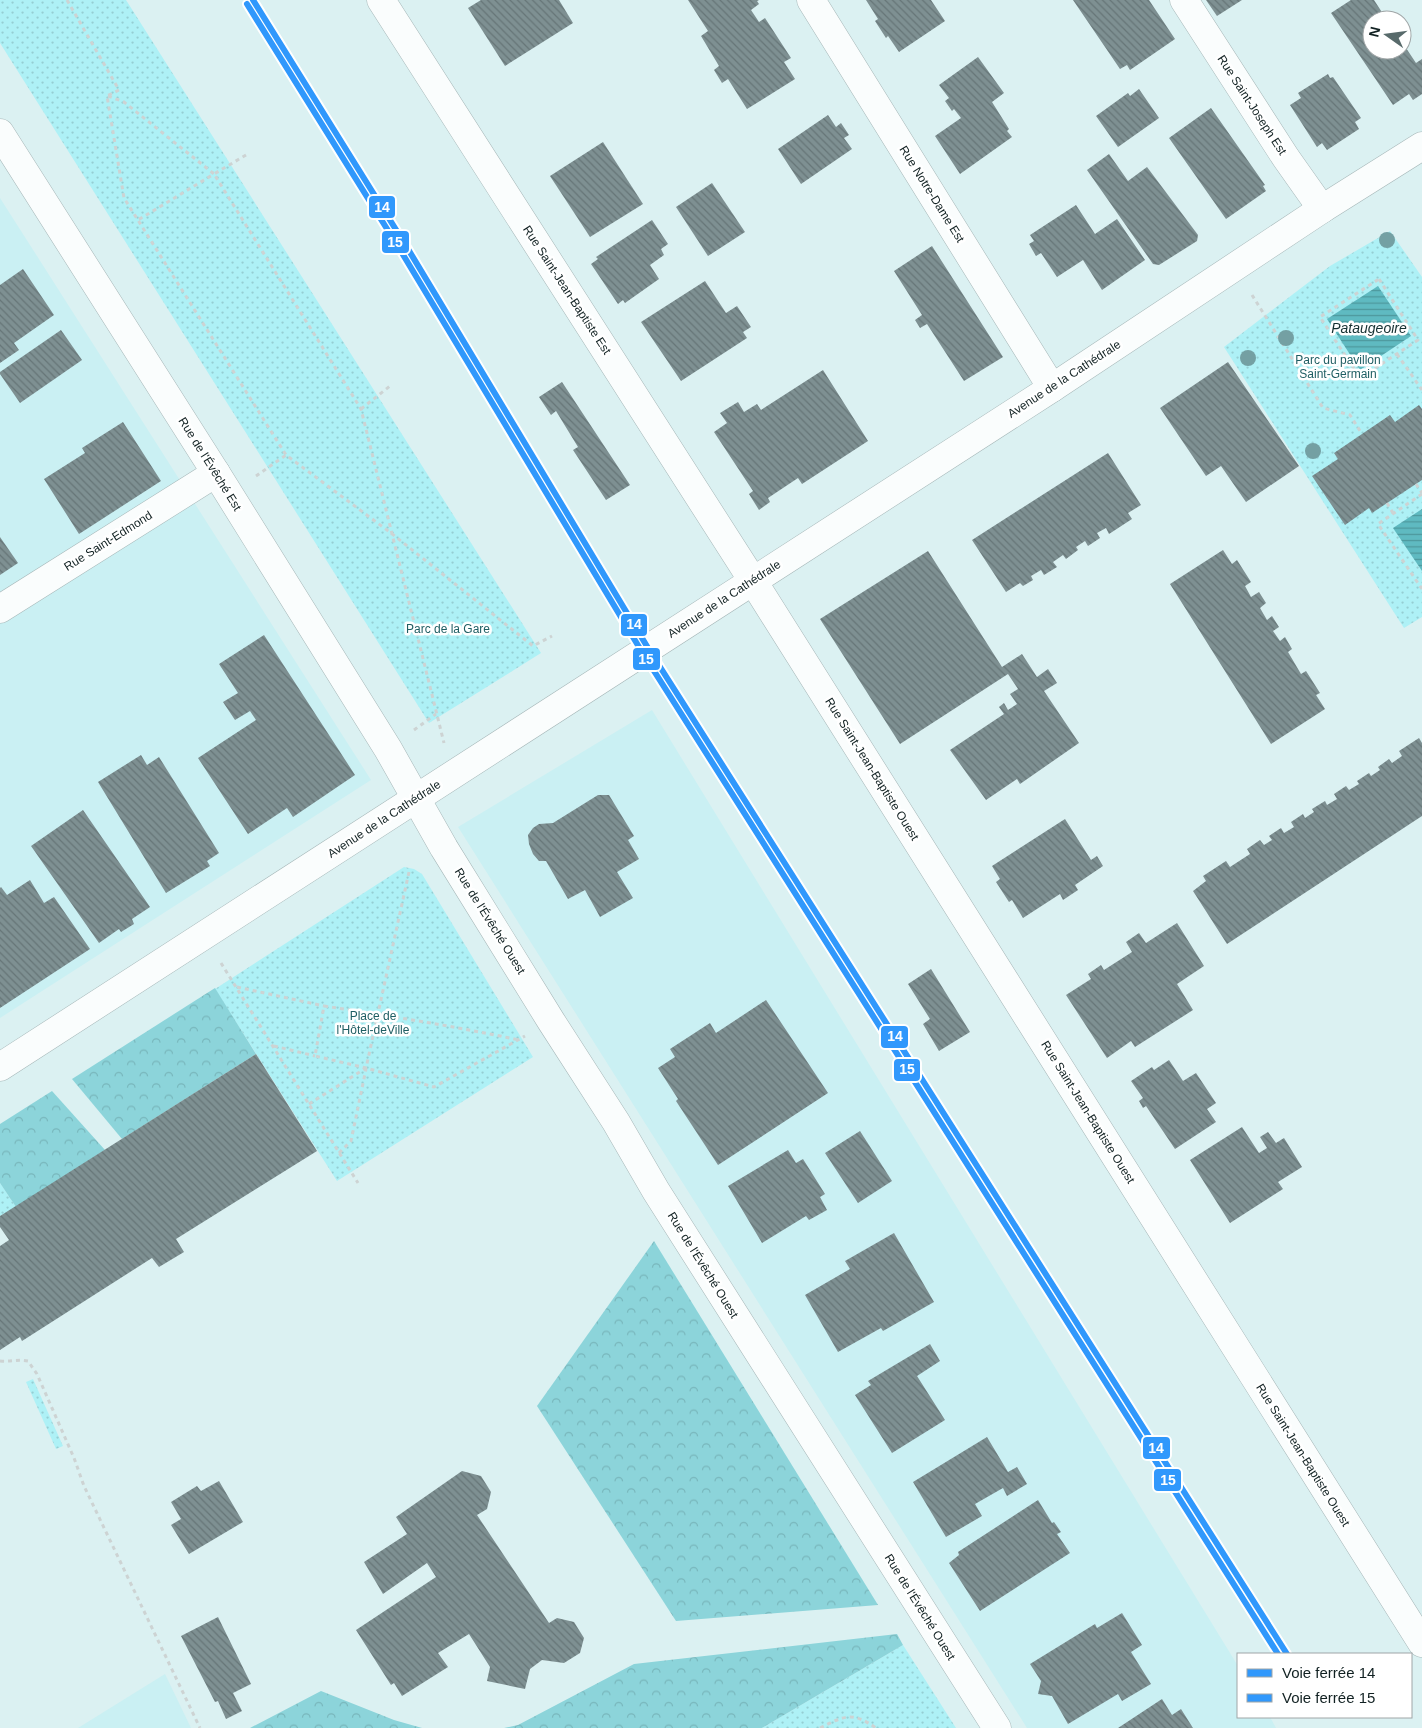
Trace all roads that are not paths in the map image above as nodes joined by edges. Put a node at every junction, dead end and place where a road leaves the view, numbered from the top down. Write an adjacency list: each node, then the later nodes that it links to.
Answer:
1 (381, 0): 9 (street, Rue Saint-Jean-Baptiste Est)
2 (811, 0): 7 (street, Rue Notre-Dame Est)
3 (1184, 0): 6 (street, Rue Saint-Joseph Est)
4 (0, 133): 8 (street, Rue de l'Évêché Est)
5 (1422, 146): 6 (street, Avenue de la Cathédrale)
6 (1322, 209): 7 (street, Avenue de la Cathédrale)
7 (1052, 388): 9 (street, Avenue de la Cathédrale)
8 (223, 484): 10 (street, Rue Saint-Edmond); 11 (street, Rue de l'Évêché Est)
9 (753, 581): 11 (street, Avenue de la Cathédrale); 13 (street, Rue Saint-Jean-Baptiste Ouest)
10 (0, 609)
11 (416, 798): 12 (street, Avenue de la Cathédrale); 14 (street, Rue de l'Évêché Ouest)
12 (0, 1067)
13 (1422, 1643)
14 (997, 1728)

